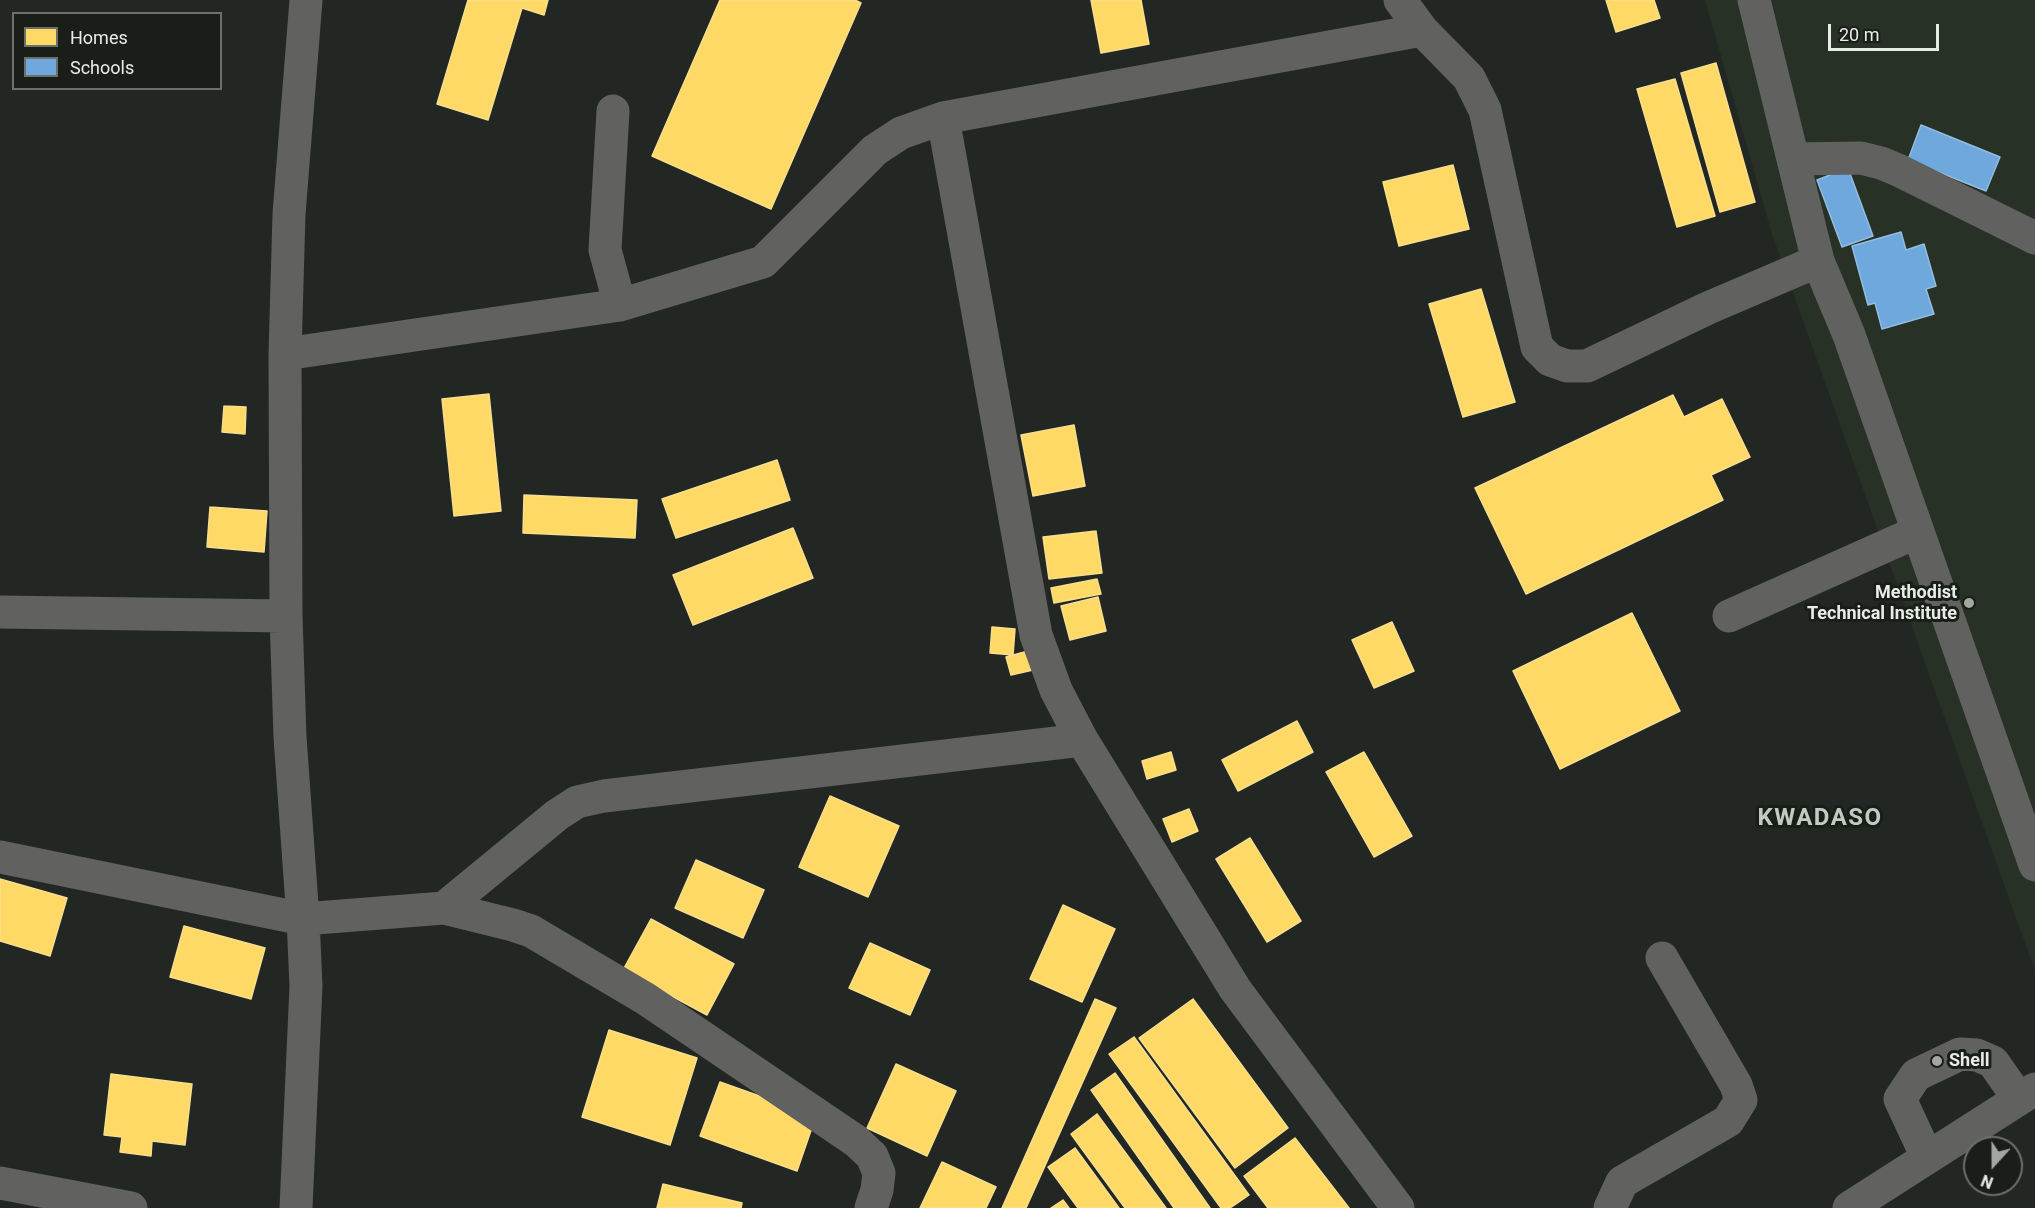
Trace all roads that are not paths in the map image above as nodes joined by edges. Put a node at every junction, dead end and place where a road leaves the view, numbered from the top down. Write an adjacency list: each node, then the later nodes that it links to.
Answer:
1 (306, 0): 11 (street)
2 (1400, 0): 4 (street)
3 (1754, 0): 7 (street)
4 (1422, 30): 6 (street); 9 (street)
5 (613, 111): 10 (street)
6 (942, 118): 10 (street); 16 (street)
7 (1793, 159): 8 (street); 9 (street)
8 (2035, 238)
9 (1818, 261): 12 (street)
10 (620, 305): 11 (street)
11 (285, 354): 14 (street)
12 (1917, 532): 15 (street); 18 (street)
13 (0, 612): 14 (street)
14 (286, 616): 20 (street)
15 (1729, 616)
16 (1082, 740): 19 (street); 28 (street)
17 (0, 857): 20 (street)
18 (2035, 865)
19 (444, 908): 20 (street); 27 (street)
20 (303, 920): 26 (street)
21 (1662, 958): 29 (street)
22 (2027, 1094): 23 (street); 23 (street)
23 (1927, 1157): 30 (street)
24 (0, 1183): 25 (street)
25 (131, 1208)
26 (296, 1208)
27 (871, 1208)
28 (1398, 1208)
29 (1610, 1208)
30 (1849, 1208)

